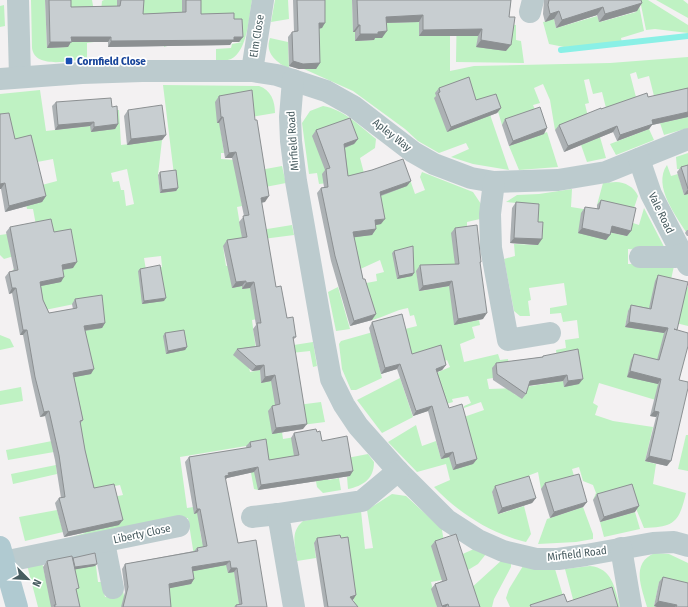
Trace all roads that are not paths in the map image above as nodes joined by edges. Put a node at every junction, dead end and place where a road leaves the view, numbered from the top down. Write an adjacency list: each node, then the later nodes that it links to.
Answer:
1 (18, 0): 4 (street)
2 (263, 0): 3 (street, Elm Close)
3 (252, 71): 4 (street); 5 (street)
4 (10, 78)
5 (293, 80): 8 (street, Apley Way); 12 (street, Mirfield Road)
6 (688, 139): 7 (street, Apley Way)
7 (639, 159): 8 (street, Apley Way); 10 (street, Vale Road)
8 (494, 182): 11 (street)
9 (640, 257): 10 (street)
10 (685, 260)
11 (550, 333)
12 (398, 472): 13 (street); 18 (street, Mirfield Road)
13 (278, 514): 14 (street); 22 (street)
14 (252, 517)
15 (179, 526): 16 (street, Liberty Close)
16 (104, 542): 19 (street, Liberty Close); 20 (street, Liberty Close)
17 (688, 543): 18 (street, Mirfield Road)
18 (621, 548): 23 (street)
19 (2, 554): 21 (main road)
20 (113, 588)
21 (17, 607)
22 (294, 607)
23 (631, 607)

